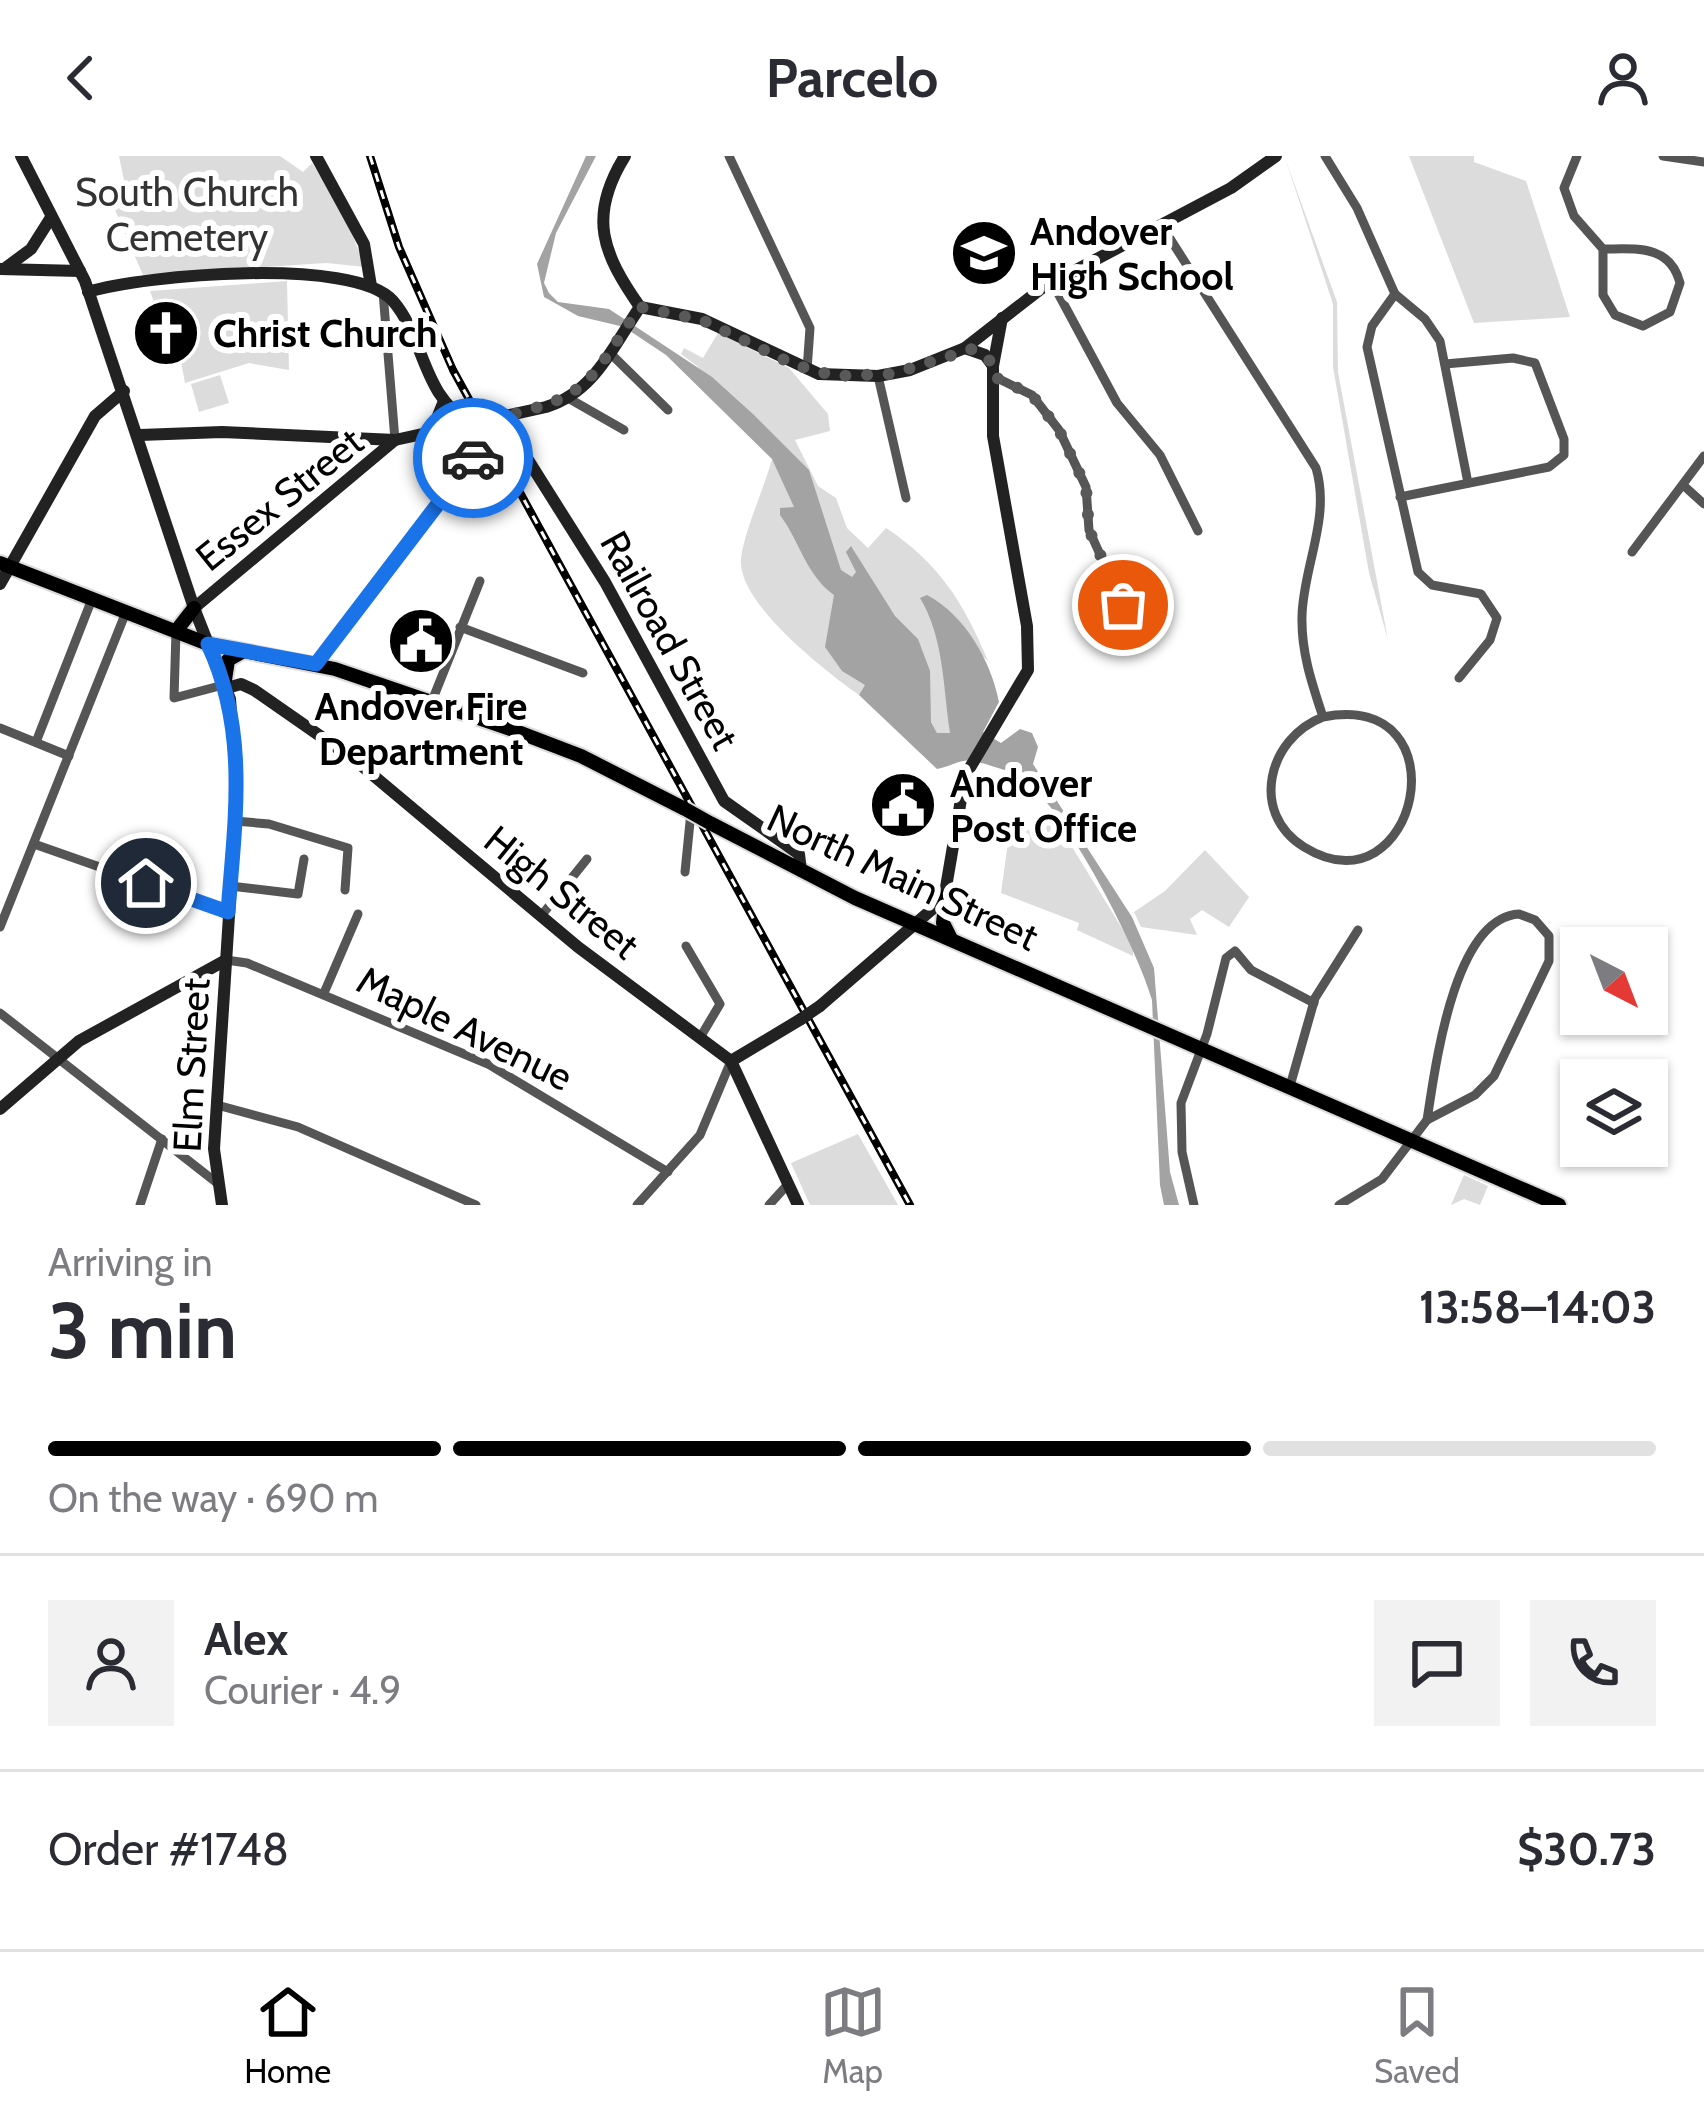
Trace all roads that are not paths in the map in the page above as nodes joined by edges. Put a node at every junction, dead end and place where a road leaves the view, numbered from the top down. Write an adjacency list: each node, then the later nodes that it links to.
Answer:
1 (21, 156): 10 (main road, Elm Street)
2 (316, 156): 16 (main road)
3 (625, 156): 19 (main road)
4 (729, 156): 24 (street)
5 (1276, 156): 11 (main road)
6 (1325, 156): 18 (street)
7 (1577, 156): 12 (street)
8 (1663, 156): 9 (street)
9 (1704, 162)
10 (50, 219): 13 (main road); 14 (main road, Elm Street)
11 (1162, 226): 15 (main road); 61 (street)
12 (1603, 249): 12 (street)
13 (2, 269): 14 (main road)
14 (80, 271): 17 (main road, Elm Street)
15 (1052, 282): 20 (main road); 43 (street)
16 (377, 289): 17 (main road); 29 (main road); 36 (street)
17 (88, 292): 27 (main road, Elm Street)
18 (1395, 294): 23 (street); 40 (street)
19 (637, 312): 22 (main road, Essex Street); 24 (main road)
20 (1002, 318): 21 (main road); 25 (main road)
21 (965, 348): 25 (main road); 26 (main road)
22 (611, 354): 28 (main road, Essex Street); 30 (street)
23 (1445, 364): 38 (street); 38 (street)
24 (807, 370): 26 (main road)
25 (993, 371): 53 (street); 74 (main road)
26 (878, 376): 41 (street)
27 (124, 391): 35 (main road, Elm Street); 45 (main road)
28 (568, 398): 31 (main road, Essex Street); 33 (street)
29 (444, 401): 32 (main road); 34 (main road)
30 (668, 410)
31 (501, 417): 32 (main road, Essex Street); 56 (street); 70 (main road, Railroad Street)
32 (470, 422): 34 (main road, Essex Street)
33 (624, 430)
34 (431, 433): 36 (main road, Essex Street)
35 (140, 435): 36 (main road); 49 (main road, Elm Street)
36 (395, 440): 49 (main road, Essex Street)
37 (1704, 456): 39 (street)
38 (1468, 483): 40 (street)
39 (1683, 485): 42 (street); 44 (street)
40 (1400, 497): 58 (street)
41 (906, 498)
42 (1704, 504)
43 (1198, 531)
44 (1632, 552)
45 (4, 564): 47 (main road); 48 (main road, North Main Street)
46 (480, 581): 51 (street)
47 (0, 584)
48 (92, 599): 50 (main road, North Main Street); 63 (street)
49 (194, 608): 52 (main road); 54 (main road, Elm Street)
50 (126, 613): 52 (main road, North Main Street); 64 (street)
51 (460, 627): 57 (street); 60 (street)
52 (176, 631): 54 (main road, North Main Street); 59 (street)
53 (1140, 643)
54 (208, 644): 55 (main road, North Main Street); 59 (main road, Elm Street)
55 (245, 651): 56 (main road, North Main Street); 59 (main road)
56 (316, 664): 60 (main road, North Main Street)
57 (583, 674)
58 (1459, 678)
59 (226, 684): 66 (main road, Elm Street); 77 (main road, High Street)
60 (432, 701): 65 (main road, North Main Street)
61 (1323, 717): 61 (street)
62 (0, 728): 63 (street)
63 (36, 742): 64 (street)
64 (69, 756): 67 (street)
65 (688, 811): 70 (main road, North Main Street, bridge); 71 (street)
66 (236, 821): 72 (main road, Elm Street); 73 (street)
67 (34, 844): 75 (street); 79 (street)
68 (304, 859): 72 (street)
69 (587, 860): 77 (street)
70 (801, 871): 78 (main road, North Main Street)
71 (685, 872)
72 (230, 886): 75 (main road, Elm Street)
73 (345, 890)
74 (946, 896): 78 (main road); 81 (main road)
75 (228, 912): 83 (main road, Elm Street)
76 (358, 914): 84 (street)
77 (541, 916): 87 (main road, High Street)
78 (914, 923): 81 (main road, North Main Street); 90 (main road, bridge)
79 (0, 927)
80 (1358, 930): 85 (street)
81 (951, 939): 88 (main road, North Main Street)
82 (686, 946): 87 (street)
83 (226, 960): 84 (street, Maple Avenue); 89 (main road); 92 (main road, Elm Street)
84 (324, 993): 97 (street, Maple Avenue)
85 (1314, 1004): 88 (street); 91 (street)
86 (0, 1013): 89 (street)
87 (701, 1036): 90 (main road, High Street)
88 (1202, 1048): 91 (main road, North Main Street); 106 (street)
89 (60, 1055): 93 (main road); 96 (street)
90 (731, 1061): 97 (street); 99 (main road, High Street)
91 (1290, 1086): 95 (main road, North Main Street)
92 (217, 1105): 98 (main road, Elm Street); 102 (street)
93 (0, 1109)
94 (1427, 1120): 94 (street); 95 (street)
95 (1412, 1138): 107 (street); 108 (main road, North Main Street)
96 (162, 1139): 98 (street); 100 (street)
97 (668, 1172): 103 (street)
98 (217, 1183): 101 (main road, Elm Street)
99 (789, 1183): 104 (street); 105 (main road, High Street)
100 (140, 1205)
101 (221, 1205)
102 (476, 1205)
103 (638, 1205)
104 (769, 1205)
105 (798, 1205)
106 (1194, 1205)
107 (1339, 1205)
108 (1559, 1205)

